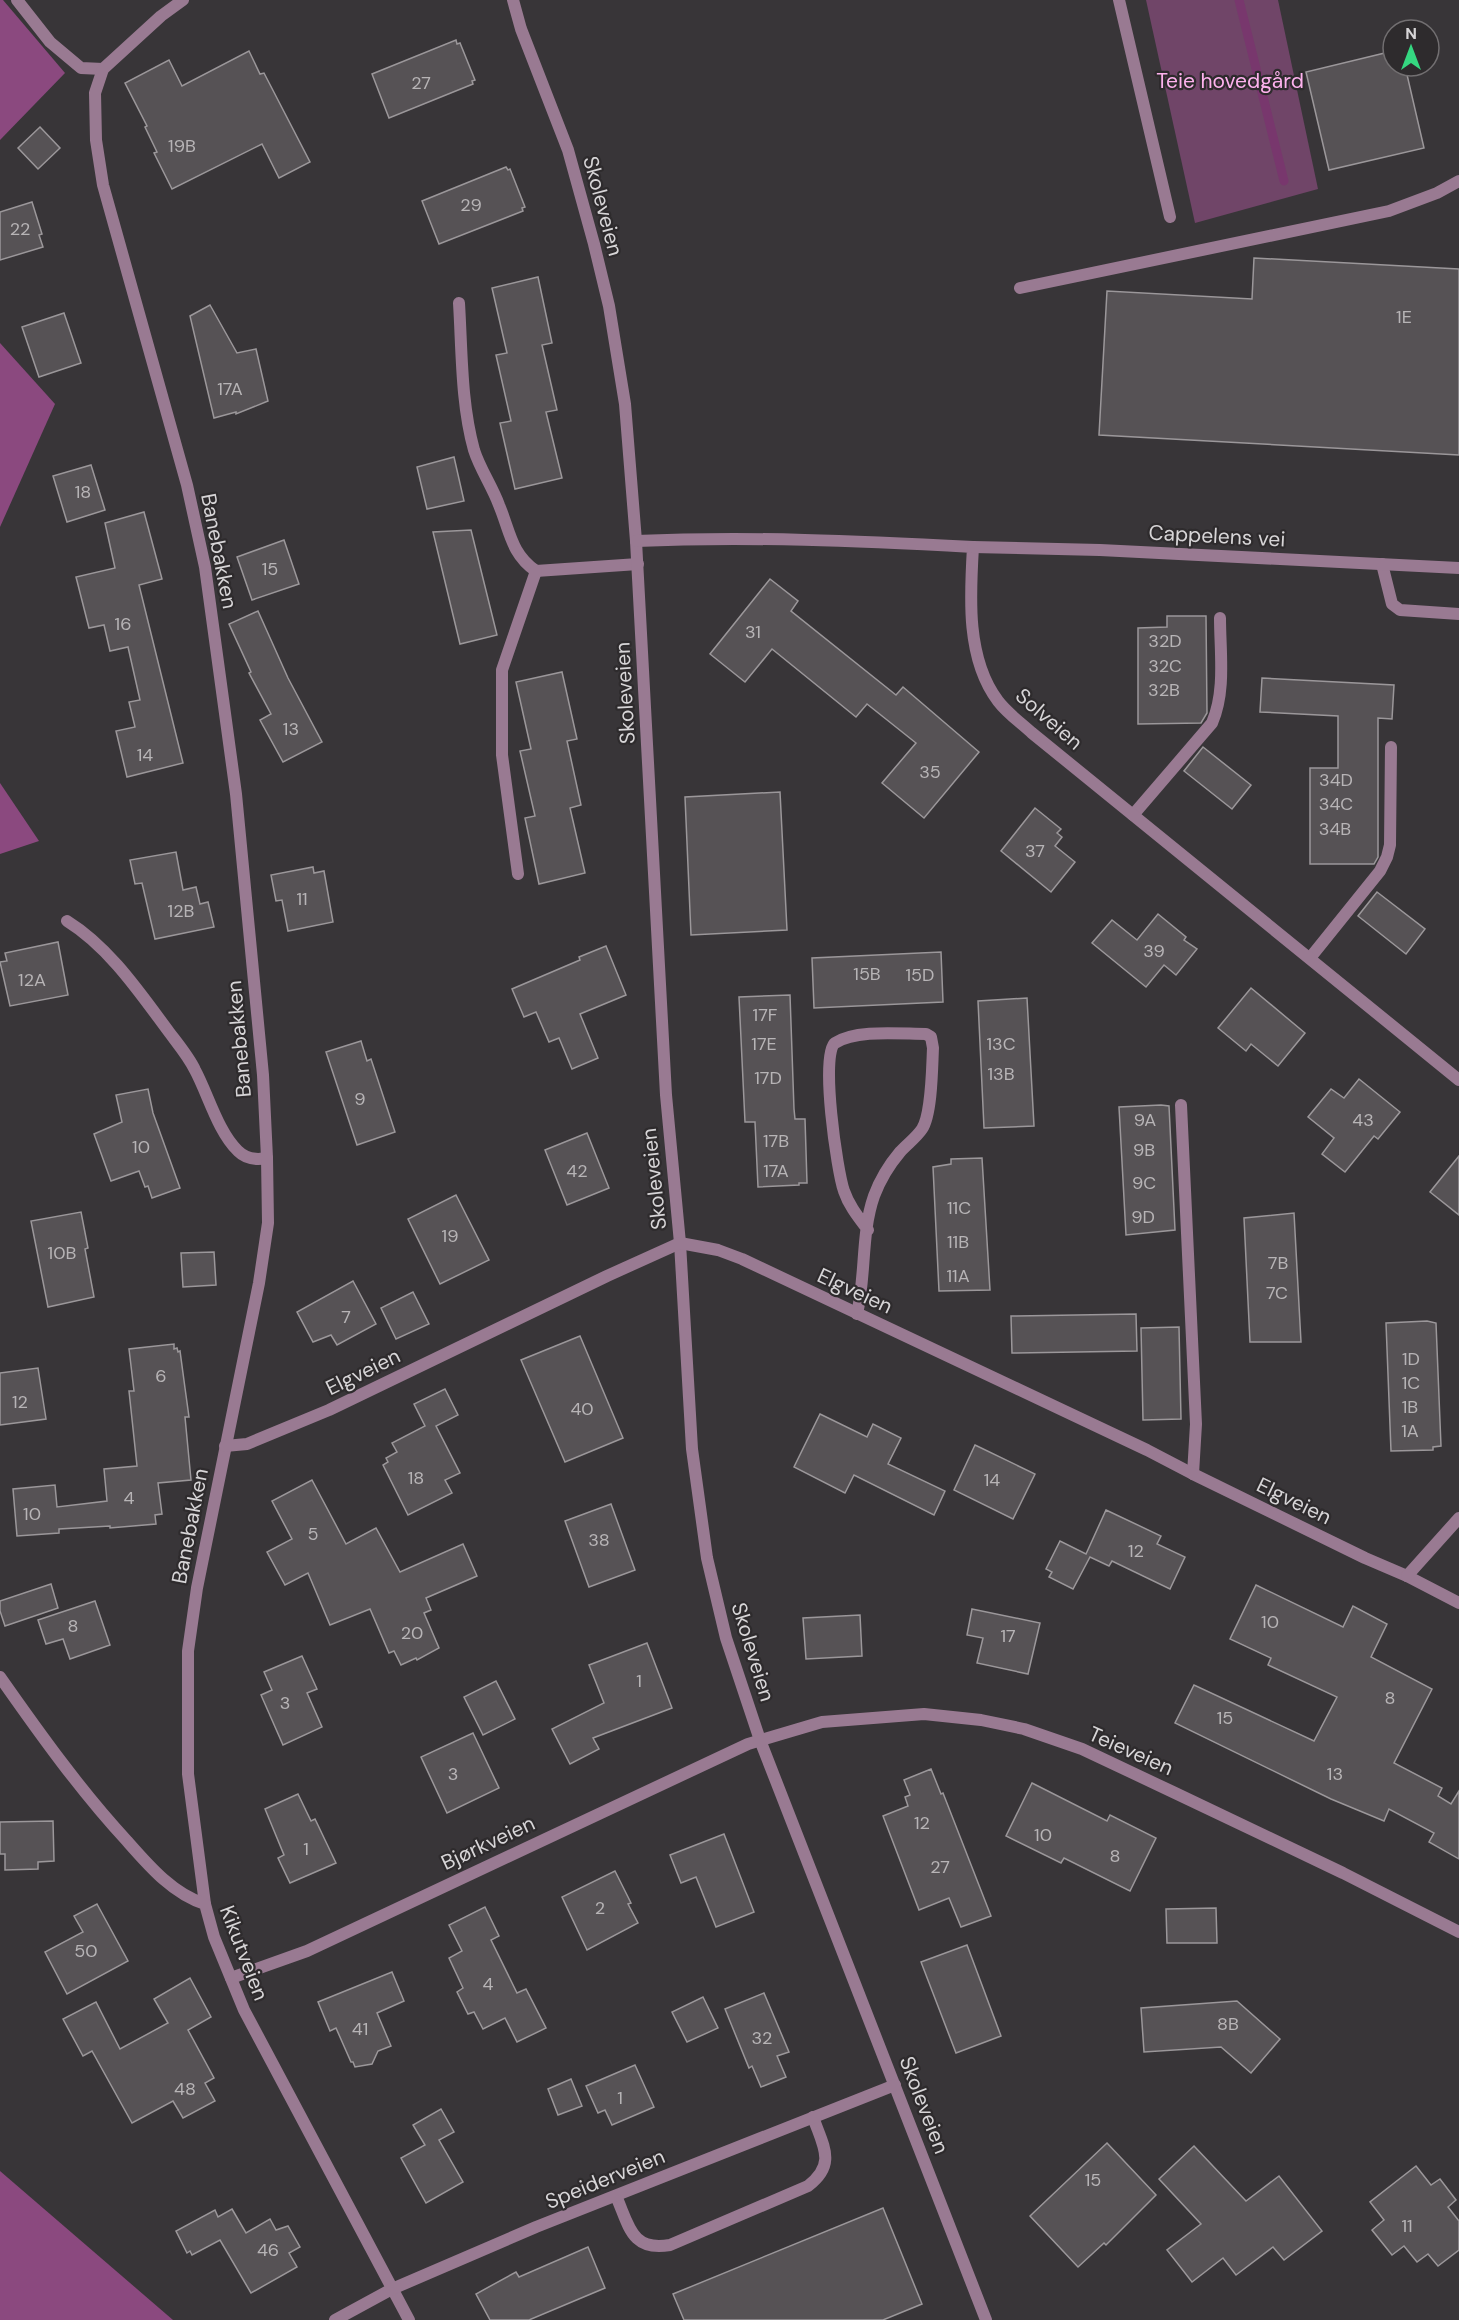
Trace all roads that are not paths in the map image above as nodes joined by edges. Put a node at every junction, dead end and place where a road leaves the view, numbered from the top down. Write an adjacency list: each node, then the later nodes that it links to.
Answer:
1 (17, 0): 5 (street)
2 (183, 0): 5 (street)
3 (513, 0): 10 (street, Skoleveien)
4 (1119, 0): 7 (street)
5 (103, 69): 25 (street, Banebakken)
6 (1459, 181): 8 (street)
7 (1170, 217)
8 (1020, 288)
9 (459, 303): 15 (street)
10 (636, 540): 11 (street); 12 (street, Skoleveien)
11 (973, 547): 13 (street, Cappelens vei); 19 (street, Solveien)
12 (638, 564): 15 (street); 27 (street, Skoleveien)
13 (1382, 564): 14 (street, Cappelens vei); 16 (street)
14 (1459, 568)
15 (536, 571): 20 (street)
16 (1459, 614)
17 (1220, 618): 19 (street)
18 (1391, 747): 22 (street)
19 (1133, 815): 22 (street, Solveien)
20 (518, 874)
21 (67, 921): 25 (street, Banebakken)
22 (1310, 958): 23 (street, Solveien)
23 (1459, 1080)
24 (1181, 1105): 30 (street)
25 (267, 1158): 29 (street, Banebakken)
26 (868, 1230): 26 (street); 28 (street)
27 (680, 1244): 28 (street, Elgveien); 29 (street, Elgveien); 35 (street, Skoleveien)
28 (857, 1314): 30 (street, Elgveien)
29 (225, 1446): 36 (street, Banebakken)
30 (1192, 1474): 32 (street, Elgveien)
31 (1459, 1518): 32 (street)
32 (1407, 1576): 33 (street, Elgveien)
33 (1459, 1603)
34 (0, 1677): 36 (street, Kikutveien)
35 (760, 1740): 37 (street, Teieveien); 38 (street, Bjørkveien); 39 (street, Skoleveien)
36 (205, 1904): 38 (street, Kikutveien)
37 (1459, 1932)
38 (231, 1978): 42 (street, Kikutveien)
39 (895, 2085): 40 (street, Speiderveien); 45 (street, Skoleveien)
40 (813, 2117): 41 (street, Speiderveien); 41 (street)
41 (616, 2196): 42 (street, Speiderveien)
42 (392, 2289): 43 (street, Speiderveien); 44 (street, Kikutveien)
43 (335, 2320)
44 (409, 2320)
45 (986, 2320)

